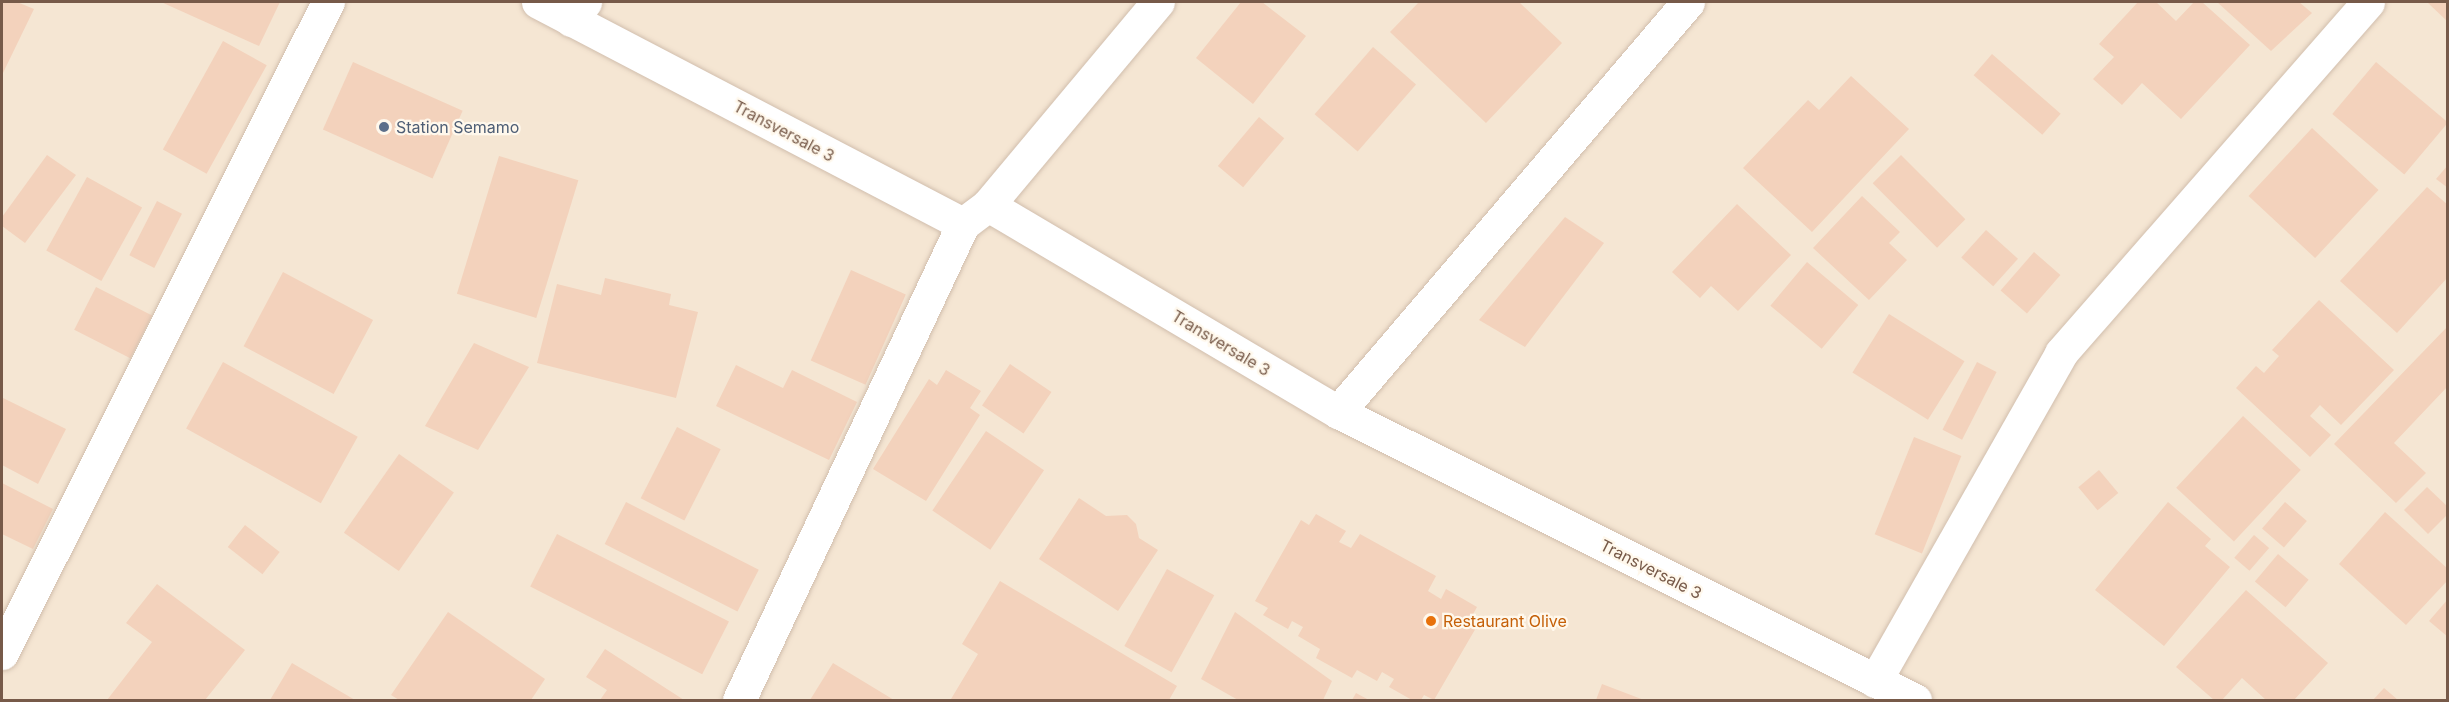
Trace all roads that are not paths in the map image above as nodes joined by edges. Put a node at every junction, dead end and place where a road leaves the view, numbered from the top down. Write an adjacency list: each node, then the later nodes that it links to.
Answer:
1 (328, 2): 9 (street)
2 (538, 2): 6 (street, Transversale 3)
3 (1158, 2): 7 (street)
4 (1688, 2): 8 (street)
5 (2368, 2): 10 (street)
6 (578, 11): 7 (street, Transversale 3)
7 (976, 215): 8 (street, Transversale 3); 11 (street)
8 (1338, 412): 10 (street, Transversale 3)
9 (2, 653)
10 (1875, 681): 12 (street, Transversale 3)
11 (739, 700)
12 (1915, 700)

